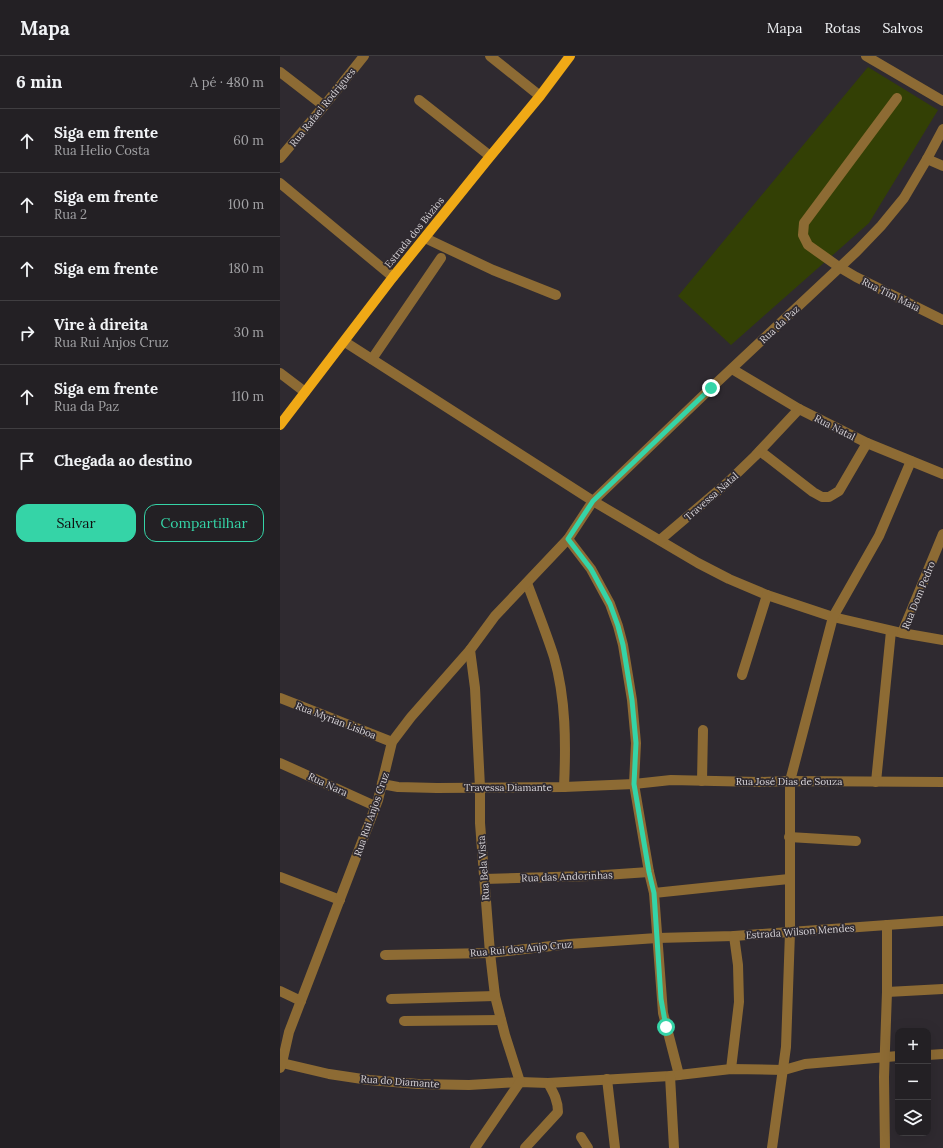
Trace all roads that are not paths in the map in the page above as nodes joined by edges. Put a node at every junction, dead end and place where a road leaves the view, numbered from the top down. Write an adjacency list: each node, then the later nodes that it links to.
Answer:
1 (364, 56): 10 (street, Rua Rafael Rodrigues)
2 (490, 56): 6 (street)
3 (570, 56): 6 (main road, Estrada dos Búzios)
4 (866, 56): 9 (street)
5 (280, 72): 10 (street)
6 (540, 96): 12 (main road, Estrada dos Búzios)
7 (897, 98): 19 (street, Rua Tim Maia)
8 (418, 100): 12 (street)
9 (943, 101)
10 (324, 106): 13 (street, Rua Rafael Rodrigues)
11 (943, 129): 14 (street, Rua da Paz)
12 (490, 156): 17 (main road, Estrada dos Búzios)
13 (280, 158)
14 (927, 159): 15 (street); 19 (street, Rua da Paz)
15 (943, 166)
16 (280, 183): 20 (street)
17 (425, 238): 20 (main road, Estrada dos Búzios); 21 (street)
18 (441, 258): 24 (street)
19 (839, 267): 22 (street, Rua Tim Maia); 25 (street, Rua da Paz)
20 (393, 277): 23 (main road, Estrada dos Búzios)
21 (556, 295)
22 (943, 320)
23 (345, 342): 24 (street); 27 (main road, Estrada dos Búzios)
24 (372, 359): 34 (street)
25 (732, 369): 28 (street, Rua Natal); 34 (street, Rua da Paz)
26 (280, 373): 27 (street)
27 (305, 392): 29 (main road, Estrada dos Búzios)
28 (799, 409): 30 (street, Rua Natal); 31 (street, Travessa Natal)
29 (280, 425)
30 (867, 443): 31 (street); 32 (street, Rua Natal)
31 (760, 451): 37 (street, Travessa Natal)
32 (911, 461): 33 (street, Rua Natal); 40 (street)
33 (943, 474)
34 (593, 501): 36 (street, Rua Rui Anjos Cruz); 37 (street)
35 (943, 534): 42 (street, Rua Dom Pedro)
36 (568, 539): 38 (street, Rua Rui Anjos Cruz); 55 (street)
37 (660, 540): 39 (street)
38 (527, 583): 44 (street, Rua Rui Anjos Cruz); 57 (street)
39 (767, 596): 40 (street); 45 (street)
40 (834, 617): 41 (street); 51 (street)
41 (892, 631): 42 (street); 52 (street)
42 (902, 633): 43 (street)
43 (943, 640)
44 (470, 650): 48 (street, Rua Rui Anjos Cruz); 56 (street, Rua Bela Vista)
45 (742, 675)
46 (280, 698): 48 (street, Rua Myrian Lisboa)
47 (703, 730): 50 (street)
48 (392, 742): 54 (street, Rua Rui Anjos Cruz)
49 (280, 763): 58 (street, Rua Nara)
50 (702, 781): 51 (street, Rua José Dias de Souza); 55 (street, Rua José Dias de Souza)
51 (790, 781): 52 (street, Rua José Dias de Souza); 59 (street)
52 (876, 782): 53 (street, Rua José Dias de Souza)
53 (943, 782)
54 (382, 784): 56 (street, Travessa Diamante); 58 (street, Rua Rui Anjos Cruz)
55 (634, 784): 57 (street, Travessa Diamante); 61 (street)
56 (480, 787): 57 (street, Travessa Diamante); 63 (street, Rua Bela Vista)
57 (564, 787)
58 (375, 806): 66 (street, Rua Rui Anjos Cruz)
59 (789, 837): 60 (street); 64 (street)
60 (856, 841)
61 (649, 872): 63 (street, Rua das Andorinhas); 65 (street)
62 (280, 877): 66 (street)
63 (484, 879): 72 (street, Rua Bela Vista)
64 (789, 879): 65 (street); 69 (street)
65 (654, 893): 71 (street)
66 (340, 900): 79 (street, Rua Rui Anjos Cruz)
67 (943, 921): 68 (street, Estrada Wilson Mendes)
68 (887, 925): 69 (street, Estrada Wilson Mendes); 76 (street)
69 (790, 932): 70 (street, Estrada Wilson Mendes); 88 (street)
70 (734, 936): 71 (street, Estrada Wilson Mendes); 87 (street)
71 (657, 938): 72 (street, Rua Rui dos Anjo Cruz); 89 (street)
72 (490, 953): 73 (street, Rua Rui dos Anjo Cruz); 77 (street, Rua Bela Vista)
73 (385, 955)
74 (943, 989): 76 (street)
75 (280, 991): 79 (street)
76 (887, 992): 84 (street)
77 (495, 996): 78 (street); 80 (street, Rua Bela Vista)
78 (391, 999)
79 (301, 1001): 86 (street, Rua Rui Anjos Cruz)
80 (501, 1020): 81 (street); 91 (street, Rua Bela Vista)
81 (404, 1021)
82 (943, 1054): 83 (street)
83 (931, 1055)
84 (885, 1056): 85 (street); 88 (street); 100 (street)
85 (895, 1056)
86 (281, 1066): 91 (street, Rua do Diamante)
87 (731, 1070): 88 (street); 89 (street)
88 (784, 1070): 99 (street)
89 (674, 1075): 90 (street, Rua do Diamante); 98 (street)
90 (607, 1079): 92 (street, Rua do Diamante); 97 (street)
91 (520, 1082): 92 (street, Rua do Diamante); 94 (street)
92 (548, 1083): 95 (street)
93 (581, 1137): 96 (street)
94 (475, 1148)
95 (525, 1148)
96 (588, 1148)
97 (615, 1148)
98 (674, 1148)
99 (772, 1148)
100 (885, 1148)

